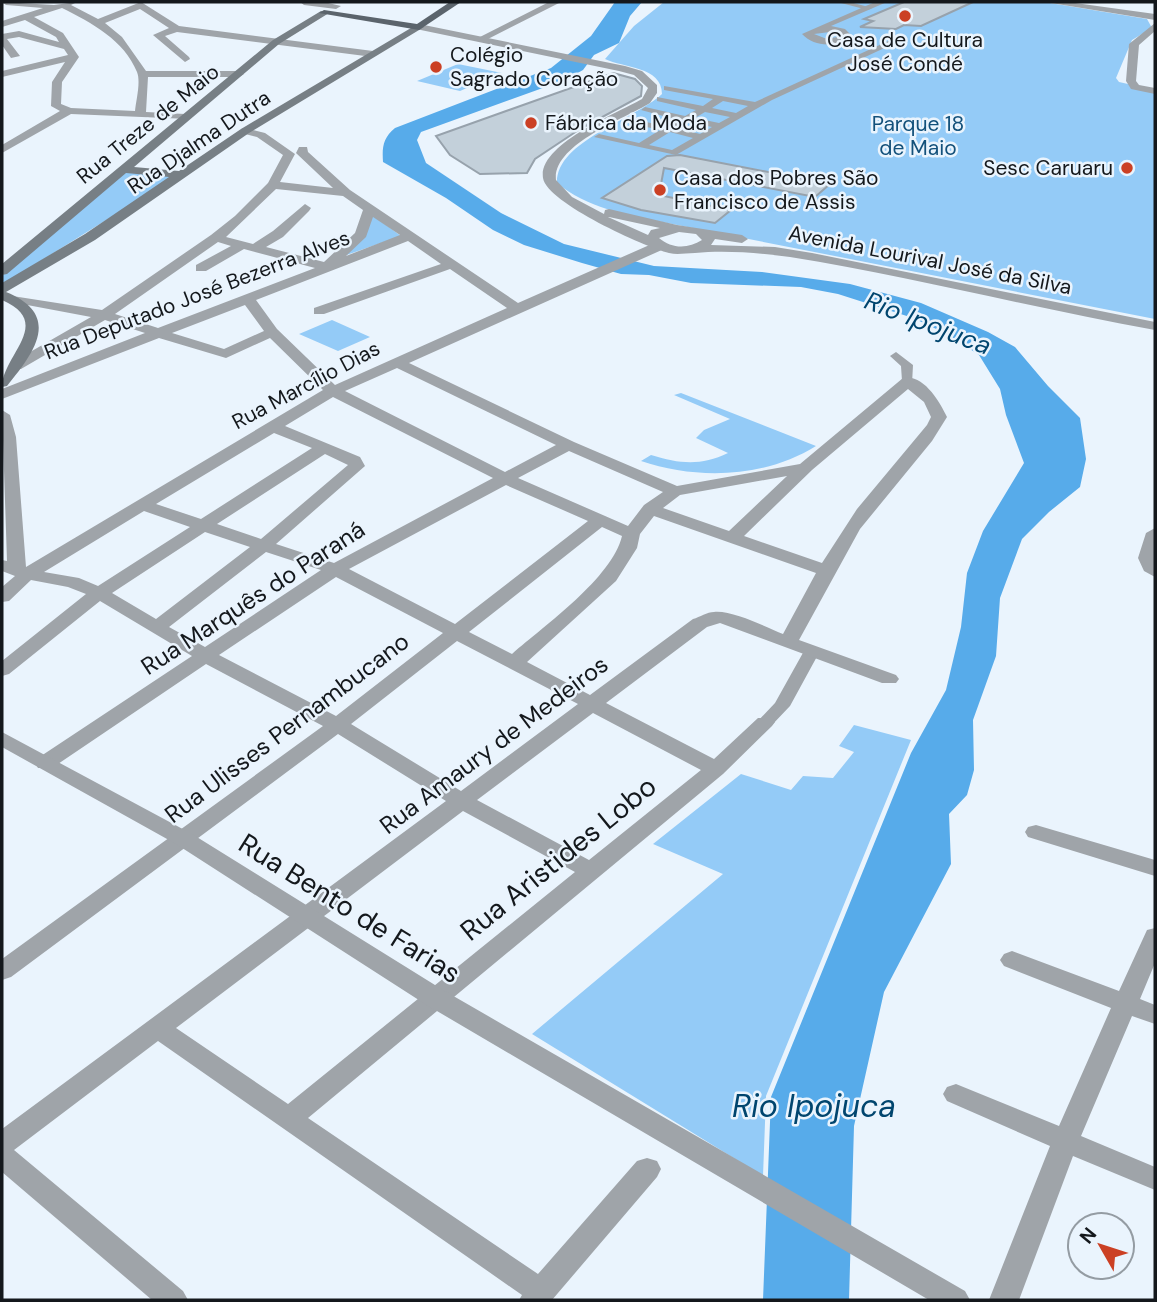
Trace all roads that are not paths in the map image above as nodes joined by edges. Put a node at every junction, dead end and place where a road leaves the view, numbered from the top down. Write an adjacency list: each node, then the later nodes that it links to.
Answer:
1 (6, 2): 2 (street)
2 (15, 2): 10 (street)
3 (304, 2): 11 (street)
4 (456, 2): 19 (main road)
5 (556, 2): 25 (street)
6 (841, 2): 12 (street)
7 (883, 2): 12 (street)
8 (1050, 2): 15 (street)
9 (142, 3): 16 (street); 20 (street)
10 (65, 4): 14 (street); 16 (street)
11 (340, 4): 13 (main road)
12 (868, 8): 21 (street)
13 (324, 13): 19 (main road); 26 (main road, Rua Treze de Maio)
14 (27, 17): 17 (street); 27 (street)
15 (1155, 17)
16 (97, 22): 33 (street)
17 (2, 23)
18 (1155, 26): 22 (street)
19 (419, 27): 25 (street); 29 (main road, Rua Djalma Dutra)
20 (176, 29): 28 (street); 28 (street)
21 (813, 31)
22 (1150, 34): 36 (street)
23 (2, 38): 27 (street); 30 (street)
24 (900, 39): 39 (street)
25 (478, 40): 57 (street)
26 (276, 42): 28 (street); 29 (street); 35 (main road, Rua Treze de Maio)
27 (68, 47): 31 (street)
28 (196, 47): 34 (street)
29 (373, 54): 46 (main road, Rua Djalma Dutra)
30 (15, 56)
31 (74, 57): 32 (street); 41 (street)
32 (2, 74)
33 (143, 74): 34 (street); 42 (street)
34 (176, 74): 35 (street)
35 (239, 74): 44 (main road, Rua Treze de Maio)
36 (1131, 82): 37 (street); 38 (street)
37 (1155, 86)
38 (1155, 92)
39 (756, 105): 43 (street); 45 (street)
40 (647, 107): 43 (street); 43 (street); 43 (street); 43 (street)
41 (69, 111): 42 (street); 52 (street)
42 (140, 114): 44 (street)
43 (691, 116): 45 (street); 45 (street); 49 (street); 49 (street); 50 (street)
44 (185, 117): 53 (main road, Rua Treze de Maio)
45 (734, 118): 49 (street)
46 (245, 131): 54 (main road, Rua Djalma Dutra); 55 (street)
47 (608, 131): 50 (street)
48 (598, 137): 50 (street)
49 (702, 137): 50 (street)
50 (644, 143)
51 (303, 149): 56 (street)
52 (2, 150)
53 (122, 169): 54 (main road); 67 (main road, Rua Treze de Maio)
54 (181, 175): 68 (main road, Rua Djalma Dutra)
55 (273, 185): 56 (street); 63 (street)
56 (346, 192): 59 (street)
57 (575, 202): 60 (street, Avenida Lourival José da Silva); 64 (street)
58 (305, 208): 65 (street)
59 (370, 209): 62 (street); 70 (street)
60 (679, 228): 61 (street, Avenida Lourival José da Silva); 64 (street)
61 (705, 234): 66 (street); 78 (street, Avenida Lourival José da Silva)
62 (408, 236): 69 (street); 70 (street, Rua Deputado José Bezerra Alves)
63 (216, 238): 65 (street); 77 (street)
64 (657, 245): 66 (street, Avenida Lourival José da Silva); 75 (street, Rua Marcílio Dias)
65 (250, 246): 70 (street); 71 (street)
66 (696, 249): 79 (street, Avenida Lourival José da Silva)
67 (18, 258): 68 (main road); 72 (main road, Rua Treze de Maio)
68 (50, 261): 73 (main road, Rua Djalma Dutra)
69 (450, 265): 75 (street); 76 (street)
70 (327, 267): 74 (street, Rua Deputado José Bezerra Alves)
71 (201, 268)
72 (2, 271)
73 (5, 294): 77 (street); 84 (main road)
74 (247, 298): 80 (street, Rua Deputado José Bezerra Alves); 81 (street)
75 (516, 309): 83 (street, Rua Marcílio Dias)
76 (319, 311)
77 (104, 315): 80 (street); 84 (street)
78 (1155, 320)
79 (1155, 326)
80 (159, 332): 81 (street); 88 (street, Rua Deputado José Bezerra Alves)
81 (272, 332): 87 (street)
82 (896, 356): 85 (street)
83 (396, 362): 87 (street, Rua Marcílio Dias); 91 (street)
84 (16, 366): 86 (main road)
85 (908, 381): 93 (street); 106 (street)
86 (2, 383)
87 (333, 391): 90 (street, Rua Marcílio Dias); 94 (street)
88 (2, 394)
89 (2, 415): 105 (street)
90 (274, 427): 92 (street); 96 (street, Rua Marcílio Dias)
91 (568, 445): 94 (street, Rua Marquês do Paraná); 95 (street)
92 (323, 448): 99 (street); 103 (street)
93 (806, 467): 95 (street); 102 (street)
94 (507, 479): 98 (street); 104 (street, Rua Marquês do Paraná)
95 (675, 491): 97 (street)
96 (141, 505): 99 (street); 105 (street, Rua Marcílio Dias)
97 (650, 509): 101 (street); 102 (street)
98 (599, 521): 101 (street); 111 (street, Rua Ulisses Pernambucano)
99 (206, 525): 103 (street); 108 (street)
100 (1155, 533): 107 (street)
101 (631, 534): 115 (street)
102 (731, 539): 106 (street)
103 (265, 544): 104 (street); 110 (street)
104 (335, 569): 111 (street); 114 (street, Rua Marquês do Paraná)
105 (15, 570): 108 (street); 109 (street)
106 (825, 570): 112 (street)
107 (1155, 572)
108 (99, 593): 110 (street); 116 (street)
109 (2, 597)
110 (156, 628): 114 (street)
111 (458, 632): 115 (street); 120 (street, Rua Ulisses Pernambucano)
112 (788, 643): 113 (street); 118 (street, Rua Amaury de Medeiros)
113 (812, 652): 117 (street); 119 (street)
114 (207, 657): 120 (street); 122 (street, Rua Marquês do Paraná)
115 (515, 663): 118 (street)
116 (2, 670)
117 (889, 679)
118 (591, 705): 123 (street); 124 (street, Rua Amaury de Medeiros)
119 (765, 722): 123 (street, Rua Aristides Lobo)
120 (337, 725): 124 (street); 126 (street, Rua Ulisses Pernambucano)
121 (2, 738): 122 (street, Rua Bento de Farias)
122 (45, 763): 126 (street, Rua Bento de Farias)
123 (716, 769): 128 (street, Rua Aristides Lobo)
124 (462, 800): 128 (street); 129 (street, Rua Amaury de Medeiros)
125 (1035, 832): 127 (street)
126 (184, 839): 129 (street, Rua Bento de Farias); 132 (street, Rua Ulisses Pernambucano)
127 (1155, 868)
128 (589, 870): 133 (street, Rua Aristides Lobo)
129 (307, 919): 133 (street, Rua Bento de Farias); 136 (street, Rua Amaury de Medeiros)
130 (1155, 936): 134 (street)
131 (1012, 960): 134 (street)
132 (2, 971)
133 (434, 997): 138 (street, Rua Aristides Lobo); 146 (street, Rua Bento de Farias)
134 (1126, 1004): 135 (street); 139 (street)
135 (1155, 1015)
136 (157, 1028): 138 (street); 140 (street, Rua Amaury de Medeiros)
137 (956, 1094): 139 (street)
138 (288, 1119): 144 (street)
139 (1066, 1140): 143 (street); 147 (street)
140 (2, 1144)
141 (2, 1156): 145 (street)
142 (648, 1169): 144 (street)
143 (1155, 1179)
144 (538, 1296)
145 (173, 1300)
146 (955, 1300)
147 (1004, 1300)

